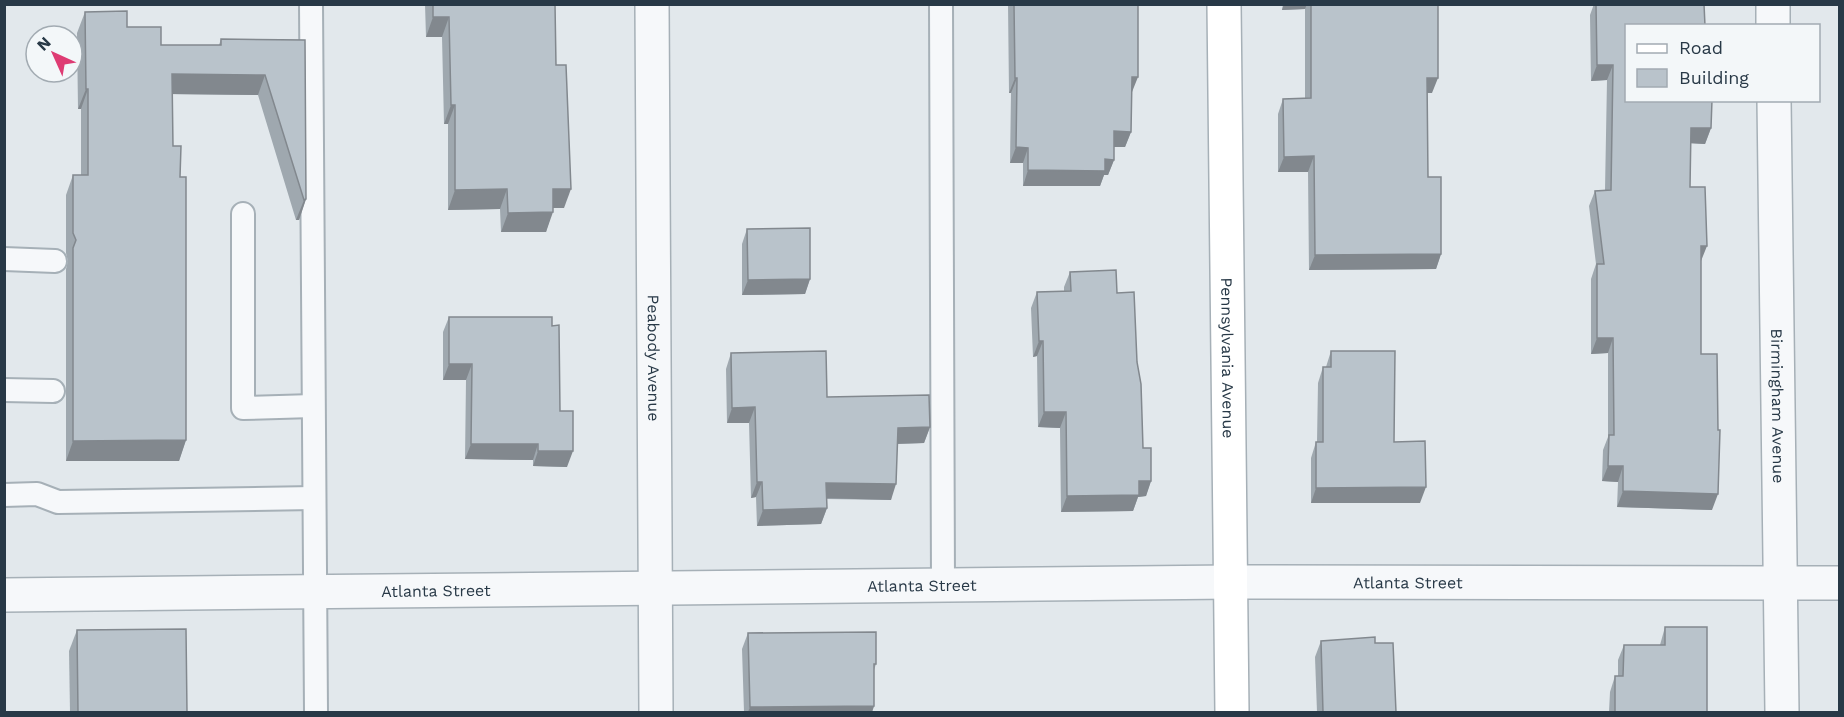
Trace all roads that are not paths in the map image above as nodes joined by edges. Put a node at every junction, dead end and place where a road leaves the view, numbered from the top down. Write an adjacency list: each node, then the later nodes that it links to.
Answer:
1 (312, 4): 13 (lane)
2 (652, 4): 20 (street, Peabody Avenue)
3 (941, 4): 18 (lane)
4 (1224, 4): 16 (street, Pennsylvania Avenue)
5 (1773, 4): 6 (street)
6 (1773, 24)
7 (1774, 102): 19 (street, Birmingham Avenue)
8 (243, 214): 13 (lane)
9 (4, 259): 10 (lane)
10 (55, 261)
11 (4, 390): 12 (lane)
12 (53, 391)
13 (313, 406): 15 (lane)
14 (4, 495): 15 (lane)
15 (314, 498): 21 (lane)
16 (1231, 582): 18 (street, Atlanta Street); 19 (street, Atlanta Street); 25 (street, Pennsylvania Avenue)
17 (1839, 583): 19 (street, Atlanta Street)
18 (943, 584): 20 (street, Atlanta Street)
19 (1780, 584): 26 (street, Birmingham Avenue)
20 (655, 589): 21 (street, Atlanta Street); 24 (street, Peabody Avenue)
21 (314, 592): 22 (street, Atlanta Street); 23 (lane)
22 (4, 595)
23 (316, 712)
24 (656, 712)
25 (1232, 712)
26 (1782, 712)

